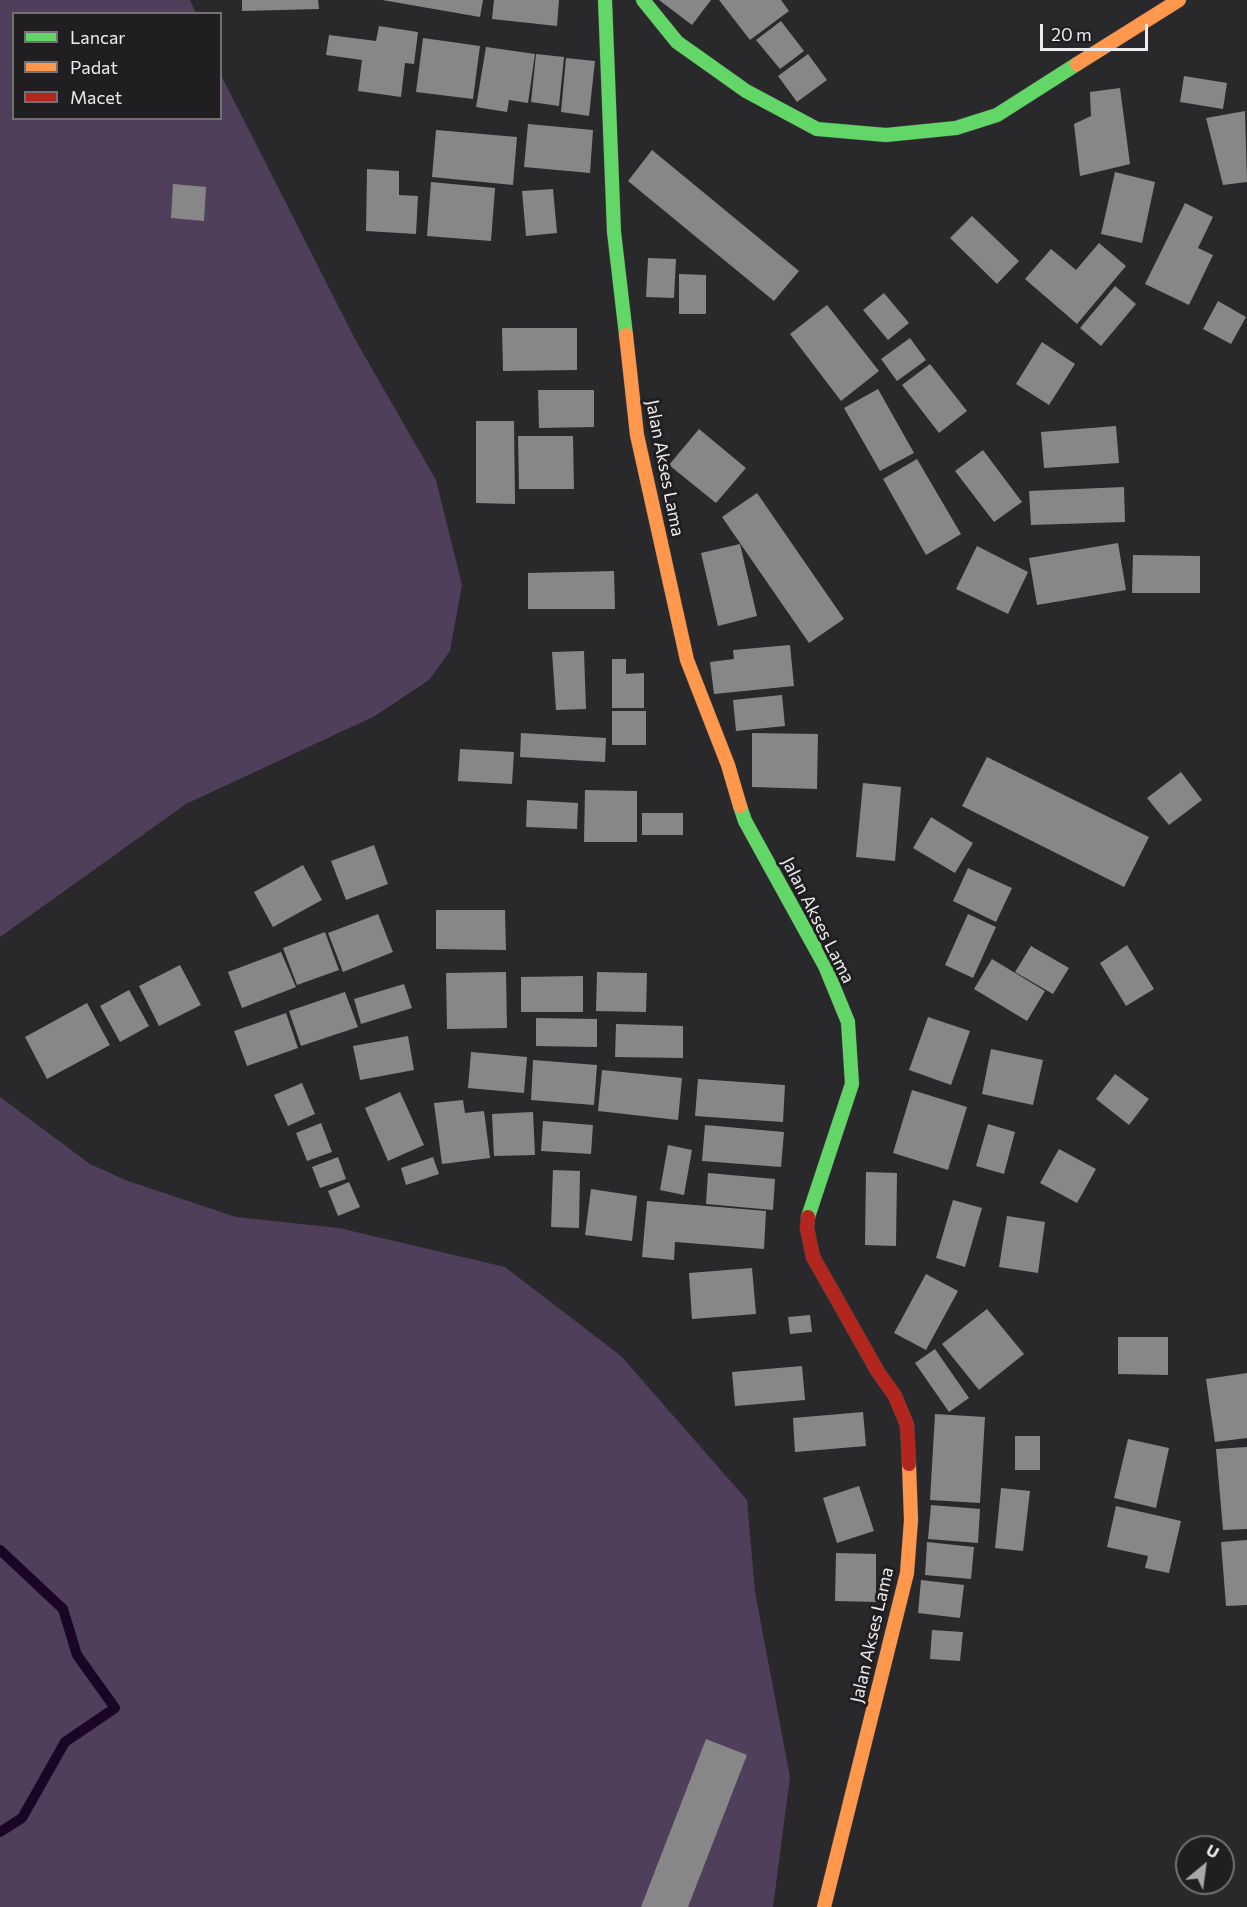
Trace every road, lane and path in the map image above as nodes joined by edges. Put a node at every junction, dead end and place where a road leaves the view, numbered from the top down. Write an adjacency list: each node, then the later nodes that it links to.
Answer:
1 (605, 0): 4 (street, Jalan Akses Lama)
2 (643, 0): 3 (street)
3 (1179, 0)
4 (824, 1907)

